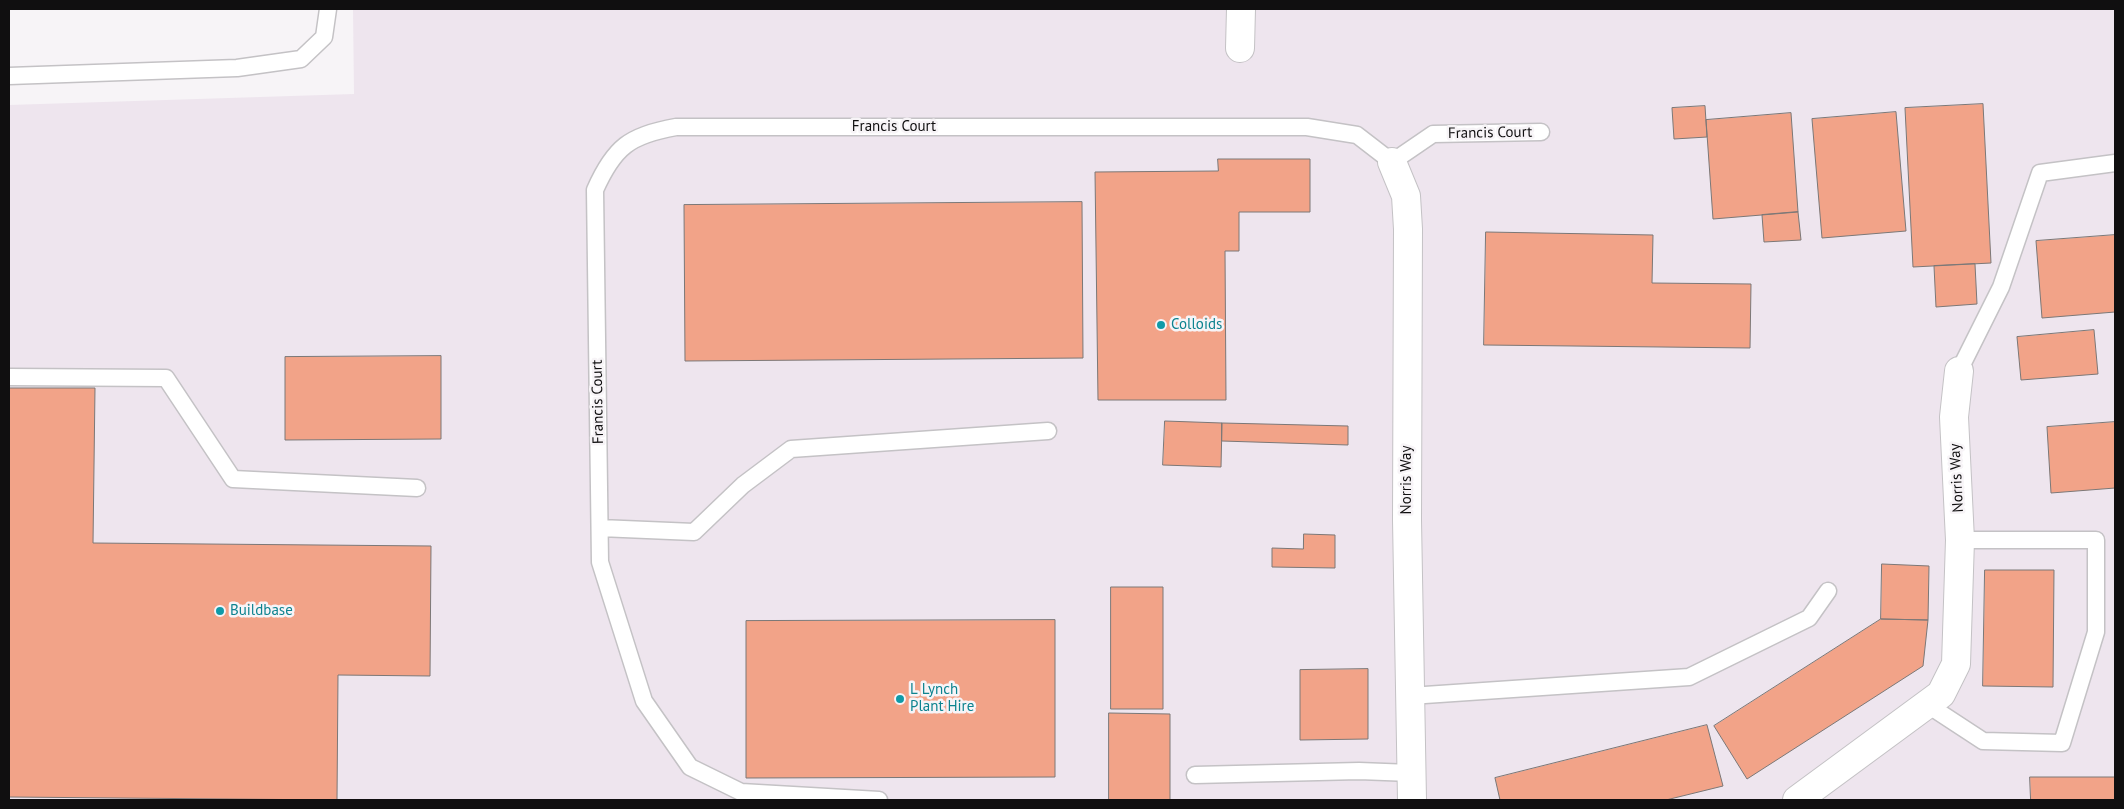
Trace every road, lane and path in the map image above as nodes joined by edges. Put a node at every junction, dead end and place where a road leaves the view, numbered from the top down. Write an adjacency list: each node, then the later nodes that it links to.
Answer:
1 (328, 9): 4 (lane)
2 (1241, 9): 3 (street)
3 (1240, 48)
4 (9, 76)
5 (1541, 132): 6 (lane, Francis Court)
6 (1392, 162): 12 (lane, Francis Court); 15 (street, Norris Way)
7 (2115, 162): 8 (lane, Norris Way)
8 (1959, 371): 13 (street, Norris Way)
9 (9, 377): 11 (lane)
10 (1048, 431): 12 (lane)
11 (417, 488)
12 (600, 528): 19 (lane, Francis Court)
13 (1960, 540): 16 (street, Norris Way); 16 (lane)
14 (1828, 591): 15 (lane)
15 (1410, 696): 17 (street, Norris Way)
16 (1928, 705): 21 (street, Norris Way)
17 (1411, 773): 18 (lane); 20 (street, Norris Way)
18 (1195, 775)
19 (879, 800)
20 (1412, 800)
21 (1797, 800)

